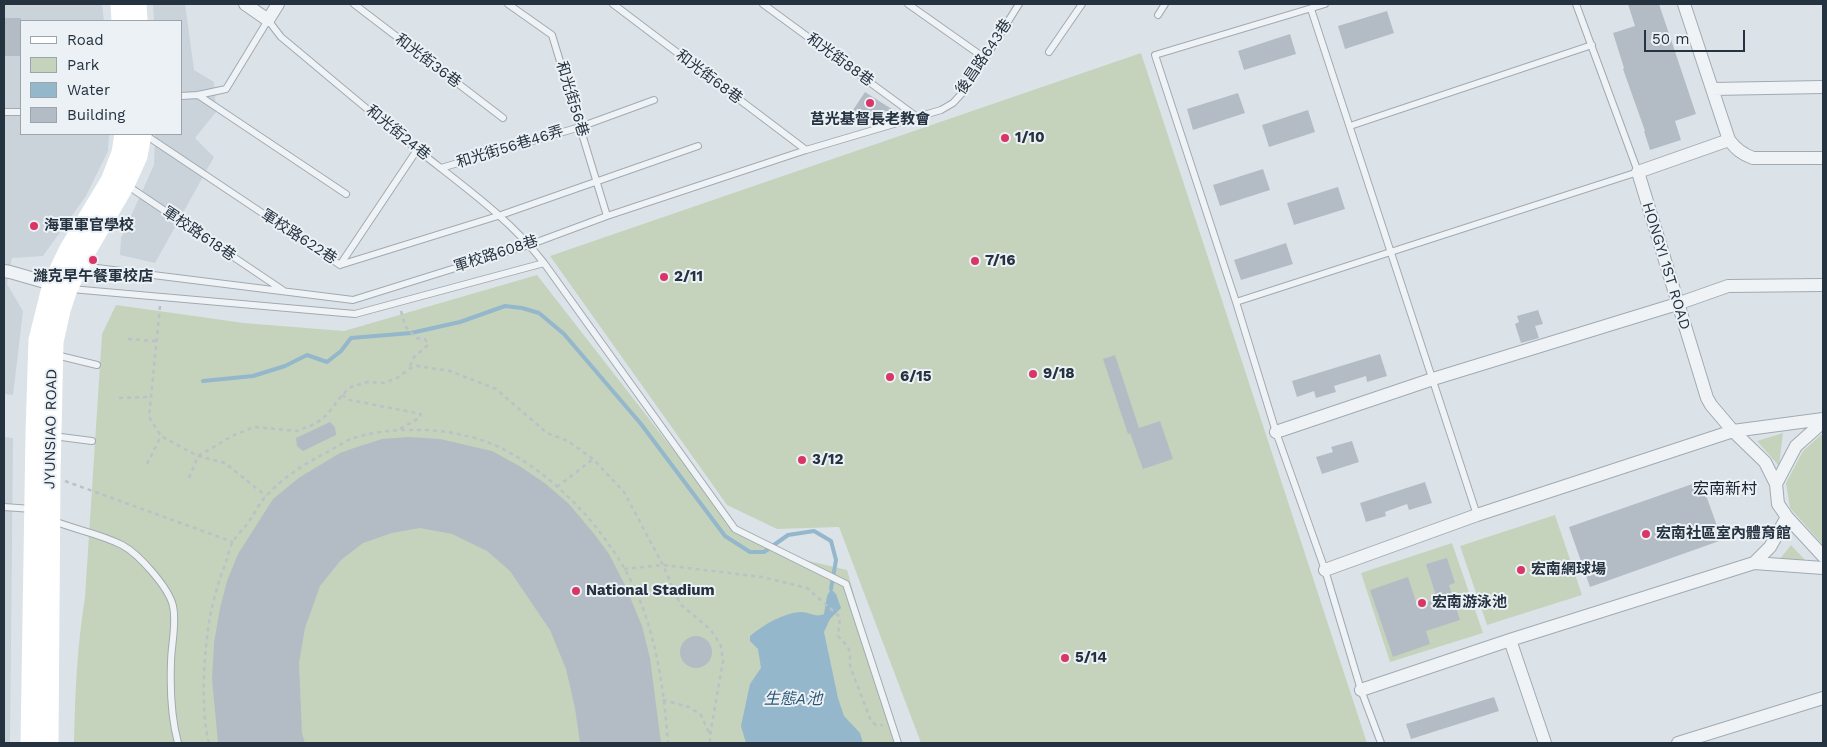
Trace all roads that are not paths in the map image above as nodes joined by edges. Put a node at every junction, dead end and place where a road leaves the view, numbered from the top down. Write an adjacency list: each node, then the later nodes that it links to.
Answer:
1 (120, 4): 18 (street)
2 (137, 4): 19 (street)
3 (245, 4): 20 (street)
4 (278, 4): 20 (street)
5 (354, 4): 32 (lane, 和光街36巷)
6 (508, 4): 33 (lane, 和光街56巷)
7 (613, 4): 41 (lane, 和光街68巷)
8 (763, 4): 31 (lane, 和光街88巷)
9 (908, 4): 23 (lane)
10 (1019, 4): 23 (lane, 後昌路643巷)
11 (1082, 4): 22 (lane)
12 (1165, 4): 17 (lane)
13 (1325, 4): 16 (lane)
14 (1576, 4): 21 (lane)
15 (1684, 4): 25 (street)
16 (1311, 9): 34 (lane); 59 (lane)
17 (1158, 15)
18 (121, 20)
19 (138, 20)
20 (268, 20): 26 (lane); 40 (lane, 和光街24巷)
21 (1592, 45): 34 (lane); 44 (lane)
22 (1049, 52)
23 (986, 59): 31 (lane, 後昌路643巷)
24 (1823, 87): 25 (street)
25 (1712, 89): 38 (street)
26 (198, 95): 27 (lane); 47 (lane)
27 (182, 96)
28 (654, 100): 33 (lane, 和光街56巷46弄)
29 (4, 112): 30 (lane)
30 (20, 112)
31 (917, 117): 41 (lane, 軍校路608巷)
32 (503, 118)
33 (580, 126): 43 (lane, 和光街56巷46弄); 46 (lane, 和光街56巷)
34 (1350, 126): 51 (lane)
35 (124, 135): 45 (street, JYUNSIAO ROAD)
36 (142, 135): 45 (street, JYUNSIAO ROAD)
37 (144, 135): 54 (lane, 軍校路622巷)
38 (1729, 140): 42 (street); 44 (street)
39 (698, 146): 46 (lane, 軍校路622巷)
40 (417, 150): 43 (lane, 和光街24巷); 54 (lane)
41 (806, 150): 49 (lane, 軍校路608巷)
42 (1823, 158)
43 (441, 168): 48 (lane, 和光街24巷)
44 (1638, 172): 51 (lane); 60 (street, HONGYI 1ST ROAD)
45 (118, 182): 52 (street, JYUNSIAO ROAD); 58 (lane, 軍校路618巷)
46 (597, 182): 48 (lane, 軍校路622巷); 49 (lane, 和光街56巷)
47 (346, 194)
48 (501, 216): 50 (lane, 和光街24巷); 54 (lane, 軍校路622巷)
49 (607, 216): 50 (lane, 軍校路608巷)
50 (529, 244): 53 (lane, 和光街24巷); 58 (lane, 軍校路608巷)
51 (1391, 252): 59 (lane); 63 (lane)
52 (71, 263): 57 (street, JYUNSIAO ROAD); 58 (lane, 軍校路608巷)
53 (544, 263): 57 (lane); 84 (lane, 和光街24巷)
54 (340, 265)
55 (7, 272): 57 (street)
56 (1823, 285): 60 (street)
57 (60, 286): 61 (street, JYUNSIAO ROAD)
58 (284, 291)
59 (1236, 302): 66 (lane)
60 (1677, 304): 63 (street); 65 (street, HONGYI 1ST ROAD)
61 (45, 353): 62 (lane); 67 (street, JYUNSIAO ROAD)
62 (97, 365)
63 (1432, 379): 66 (street); 71 (lane)
64 (1823, 420): 65 (street); 69 (street)
65 (1733, 431): 69 (street, HONGYI 1ST ROAD); 71 (street)
66 (1276, 432): 77 (lane)
67 (43, 434): 68 (lane); 72 (street, JYUNSIAO ROAD); 72 (street, JYUNSIAO ROAD)
68 (92, 441)
69 (1776, 484): 73 (street, HONGYI 1ST ROAD)
70 (4, 507): 72 (lane)
71 (1477, 515): 77 (street)
72 (39, 516): 81 (street, JYUNSIAO ROAD); 82 (street, JYUNSIAO ROAD); 83 (lane)
73 (1787, 516): 74 (street, HONGYI 1ST ROAD); 75 (street)
74 (1823, 556)
75 (1754, 564): 76 (street); 78 (street)
76 (1823, 568)
77 (1325, 570): 79 (lane)
78 (1510, 640): 79 (street); 86 (street)
79 (1361, 690): 85 (lane)
80 (1823, 698): 87 (street)
81 (30, 743)
82 (49, 743)
83 (178, 743)
84 (898, 743)
85 (1380, 743)
86 (1545, 743)
87 (1678, 743)

